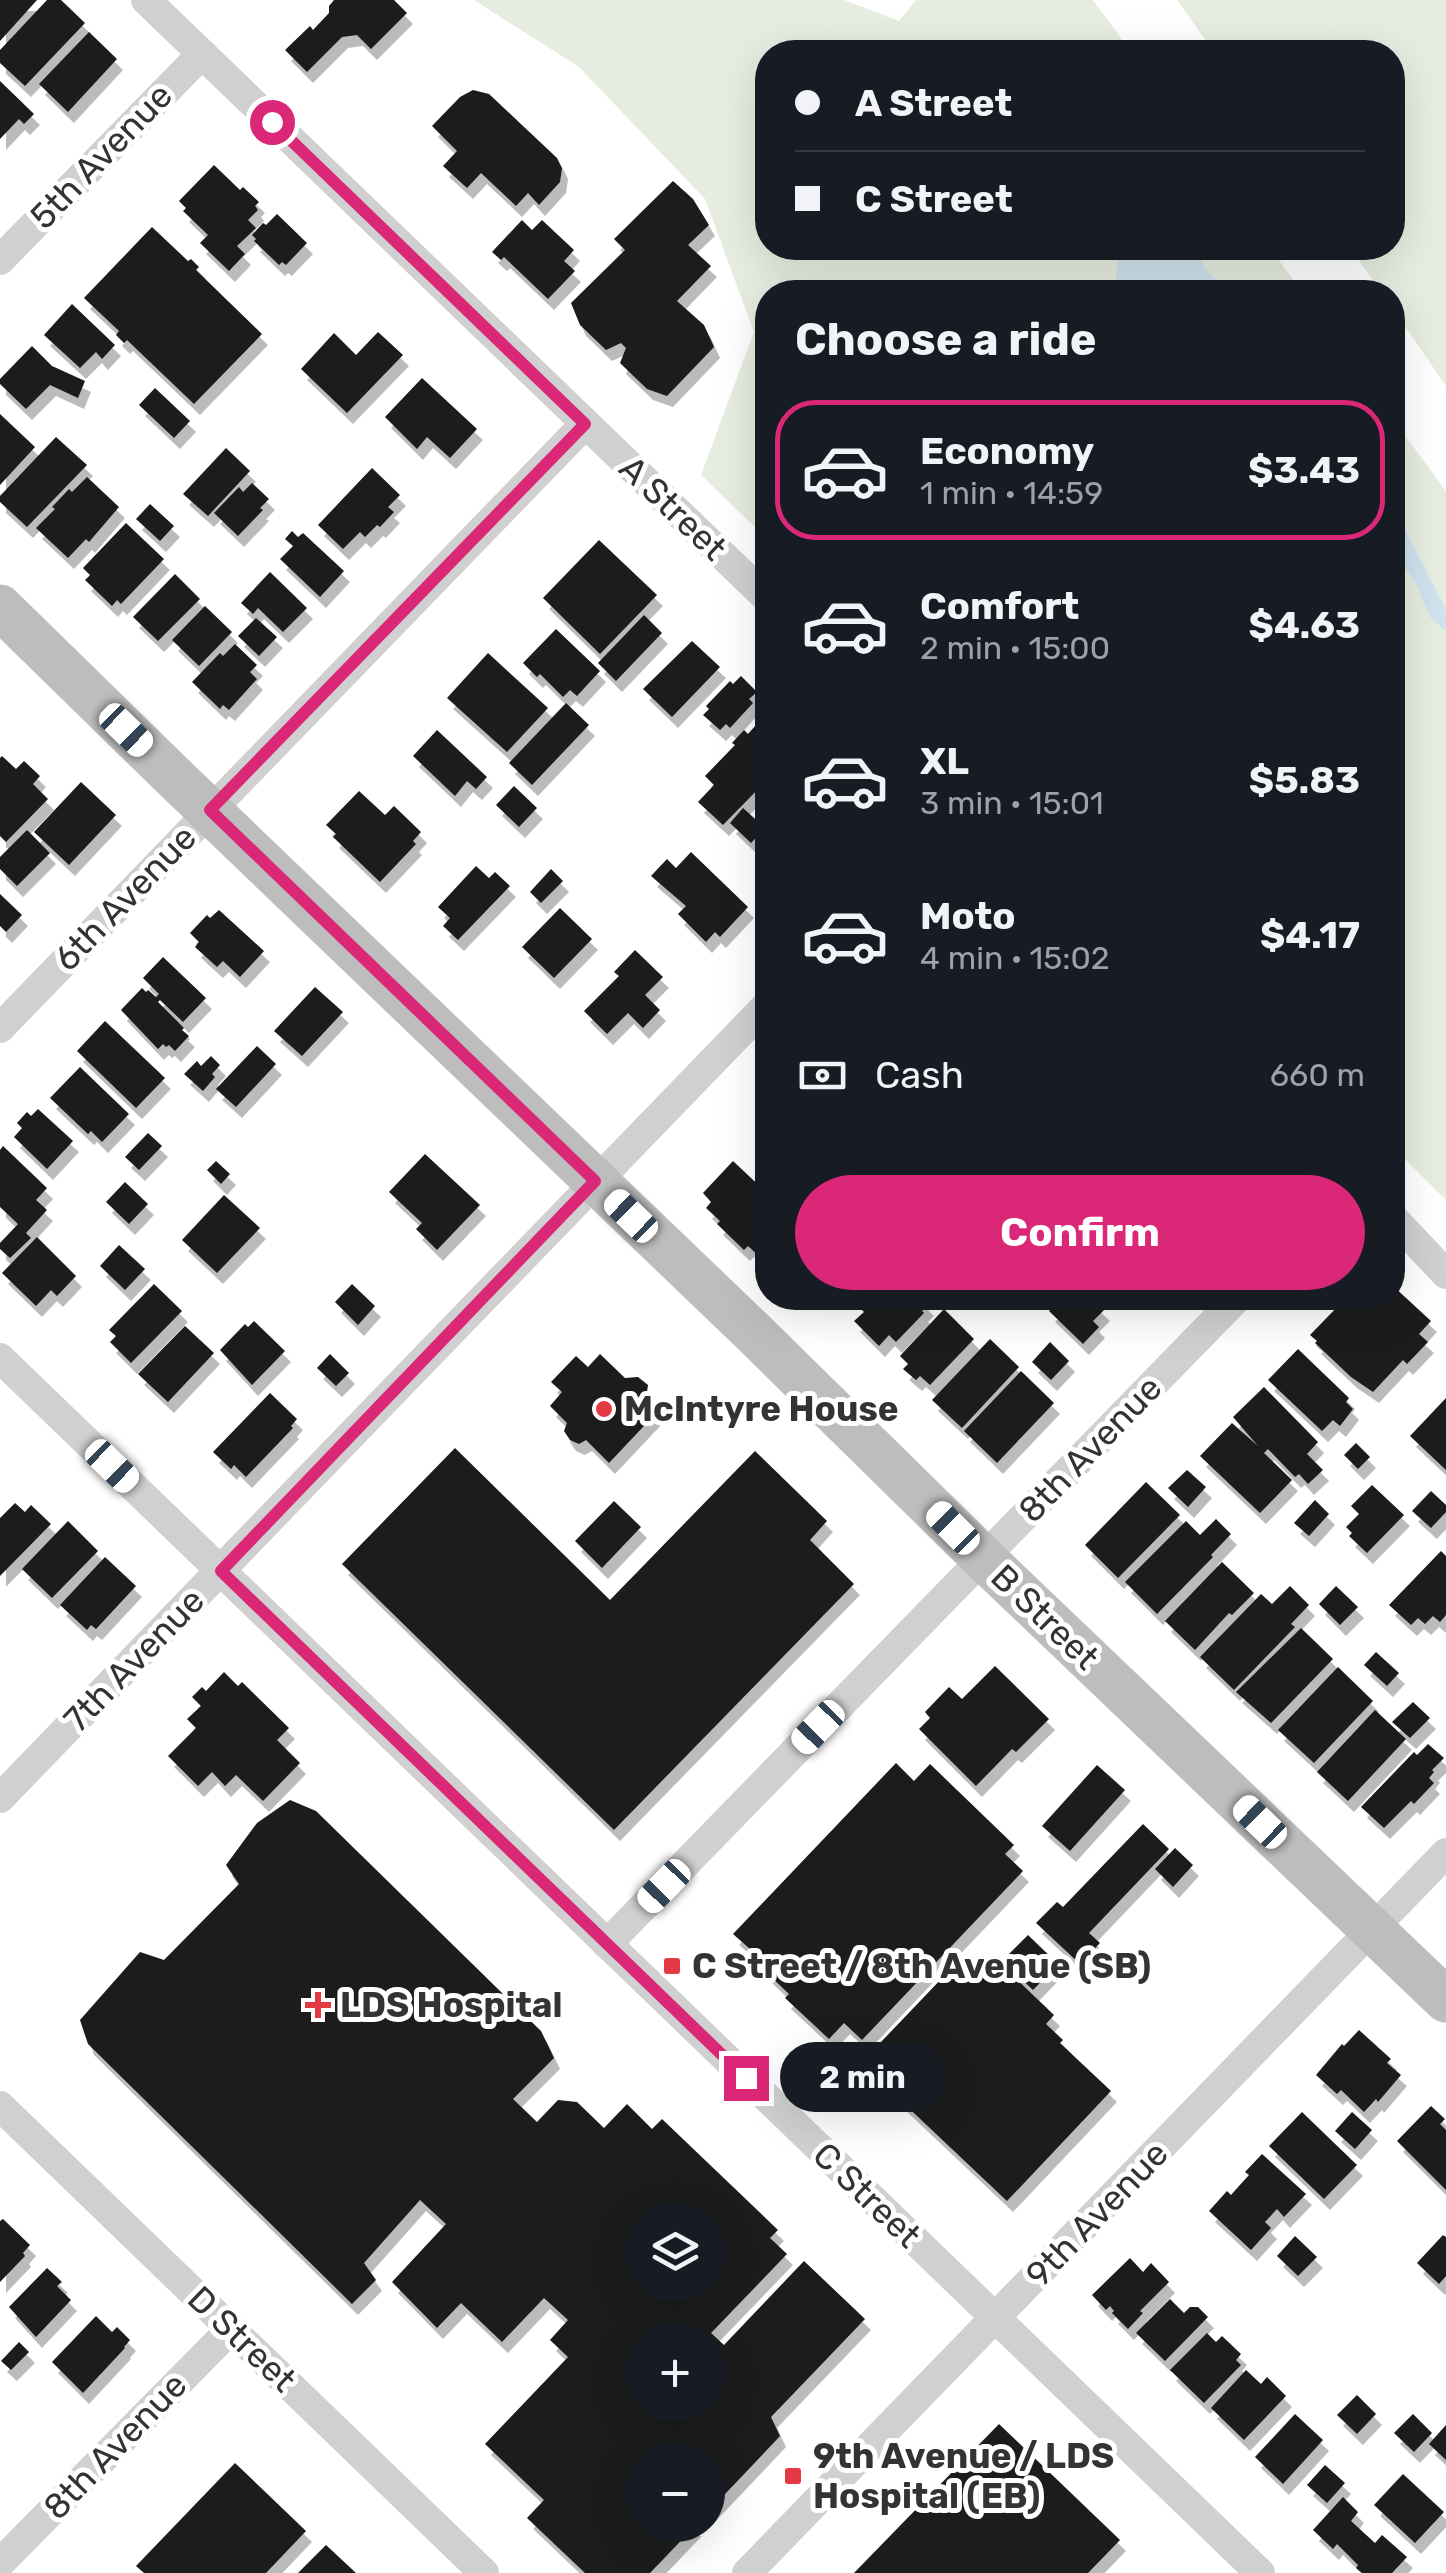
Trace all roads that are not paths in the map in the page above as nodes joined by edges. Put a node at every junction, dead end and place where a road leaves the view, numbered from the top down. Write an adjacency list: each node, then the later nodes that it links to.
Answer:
1 (146, 0): 2 (street, A Street)
2 (202, 54): 3 (street, 5th Avenue); 4 (street, A Street)
3 (0, 260)
4 (585, 424): 5 (street, A Street); 7 (street, 6th Avenue)
5 (755, 587)
6 (0, 607): 7 (street, B Street)
7 (210, 810): 9 (street, 6th Avenue); 10 (street, B Street)
8 (755, 1017): 10 (street, 7th Avenue)
9 (0, 1028)
10 (595, 1181): 15 (street, B Street); 16 (street, 7th Avenue)
11 (1405, 1231): 12 (street)
12 (1446, 1274)
13 (1225, 1310): 15 (street, 8th Avenue)
14 (0, 1358): 16 (street, C Street)
15 (983, 1558): 19 (street, B Street); 20 (street, 8th Avenue)
16 (221, 1571): 17 (street, 7th Avenue); 20 (street, C Street)
17 (0, 1798)
18 (1446, 1854): 19 (street, 9th Avenue)
19 (1372, 1929): 21 (street, B Street); 23 (street, 9th Avenue)
20 (607, 1944): 23 (street, C Street)
21 (1446, 2000)
22 (0, 2106): 24 (street, D Street)
23 (995, 2318): 27 (street, 9th Avenue); 28 (street, C Street)
24 (230, 2329): 25 (street, 8th Avenue); 26 (street, D Street)
25 (0, 2564)
26 (484, 2573)
27 (747, 2573)
28 (1260, 2573)

